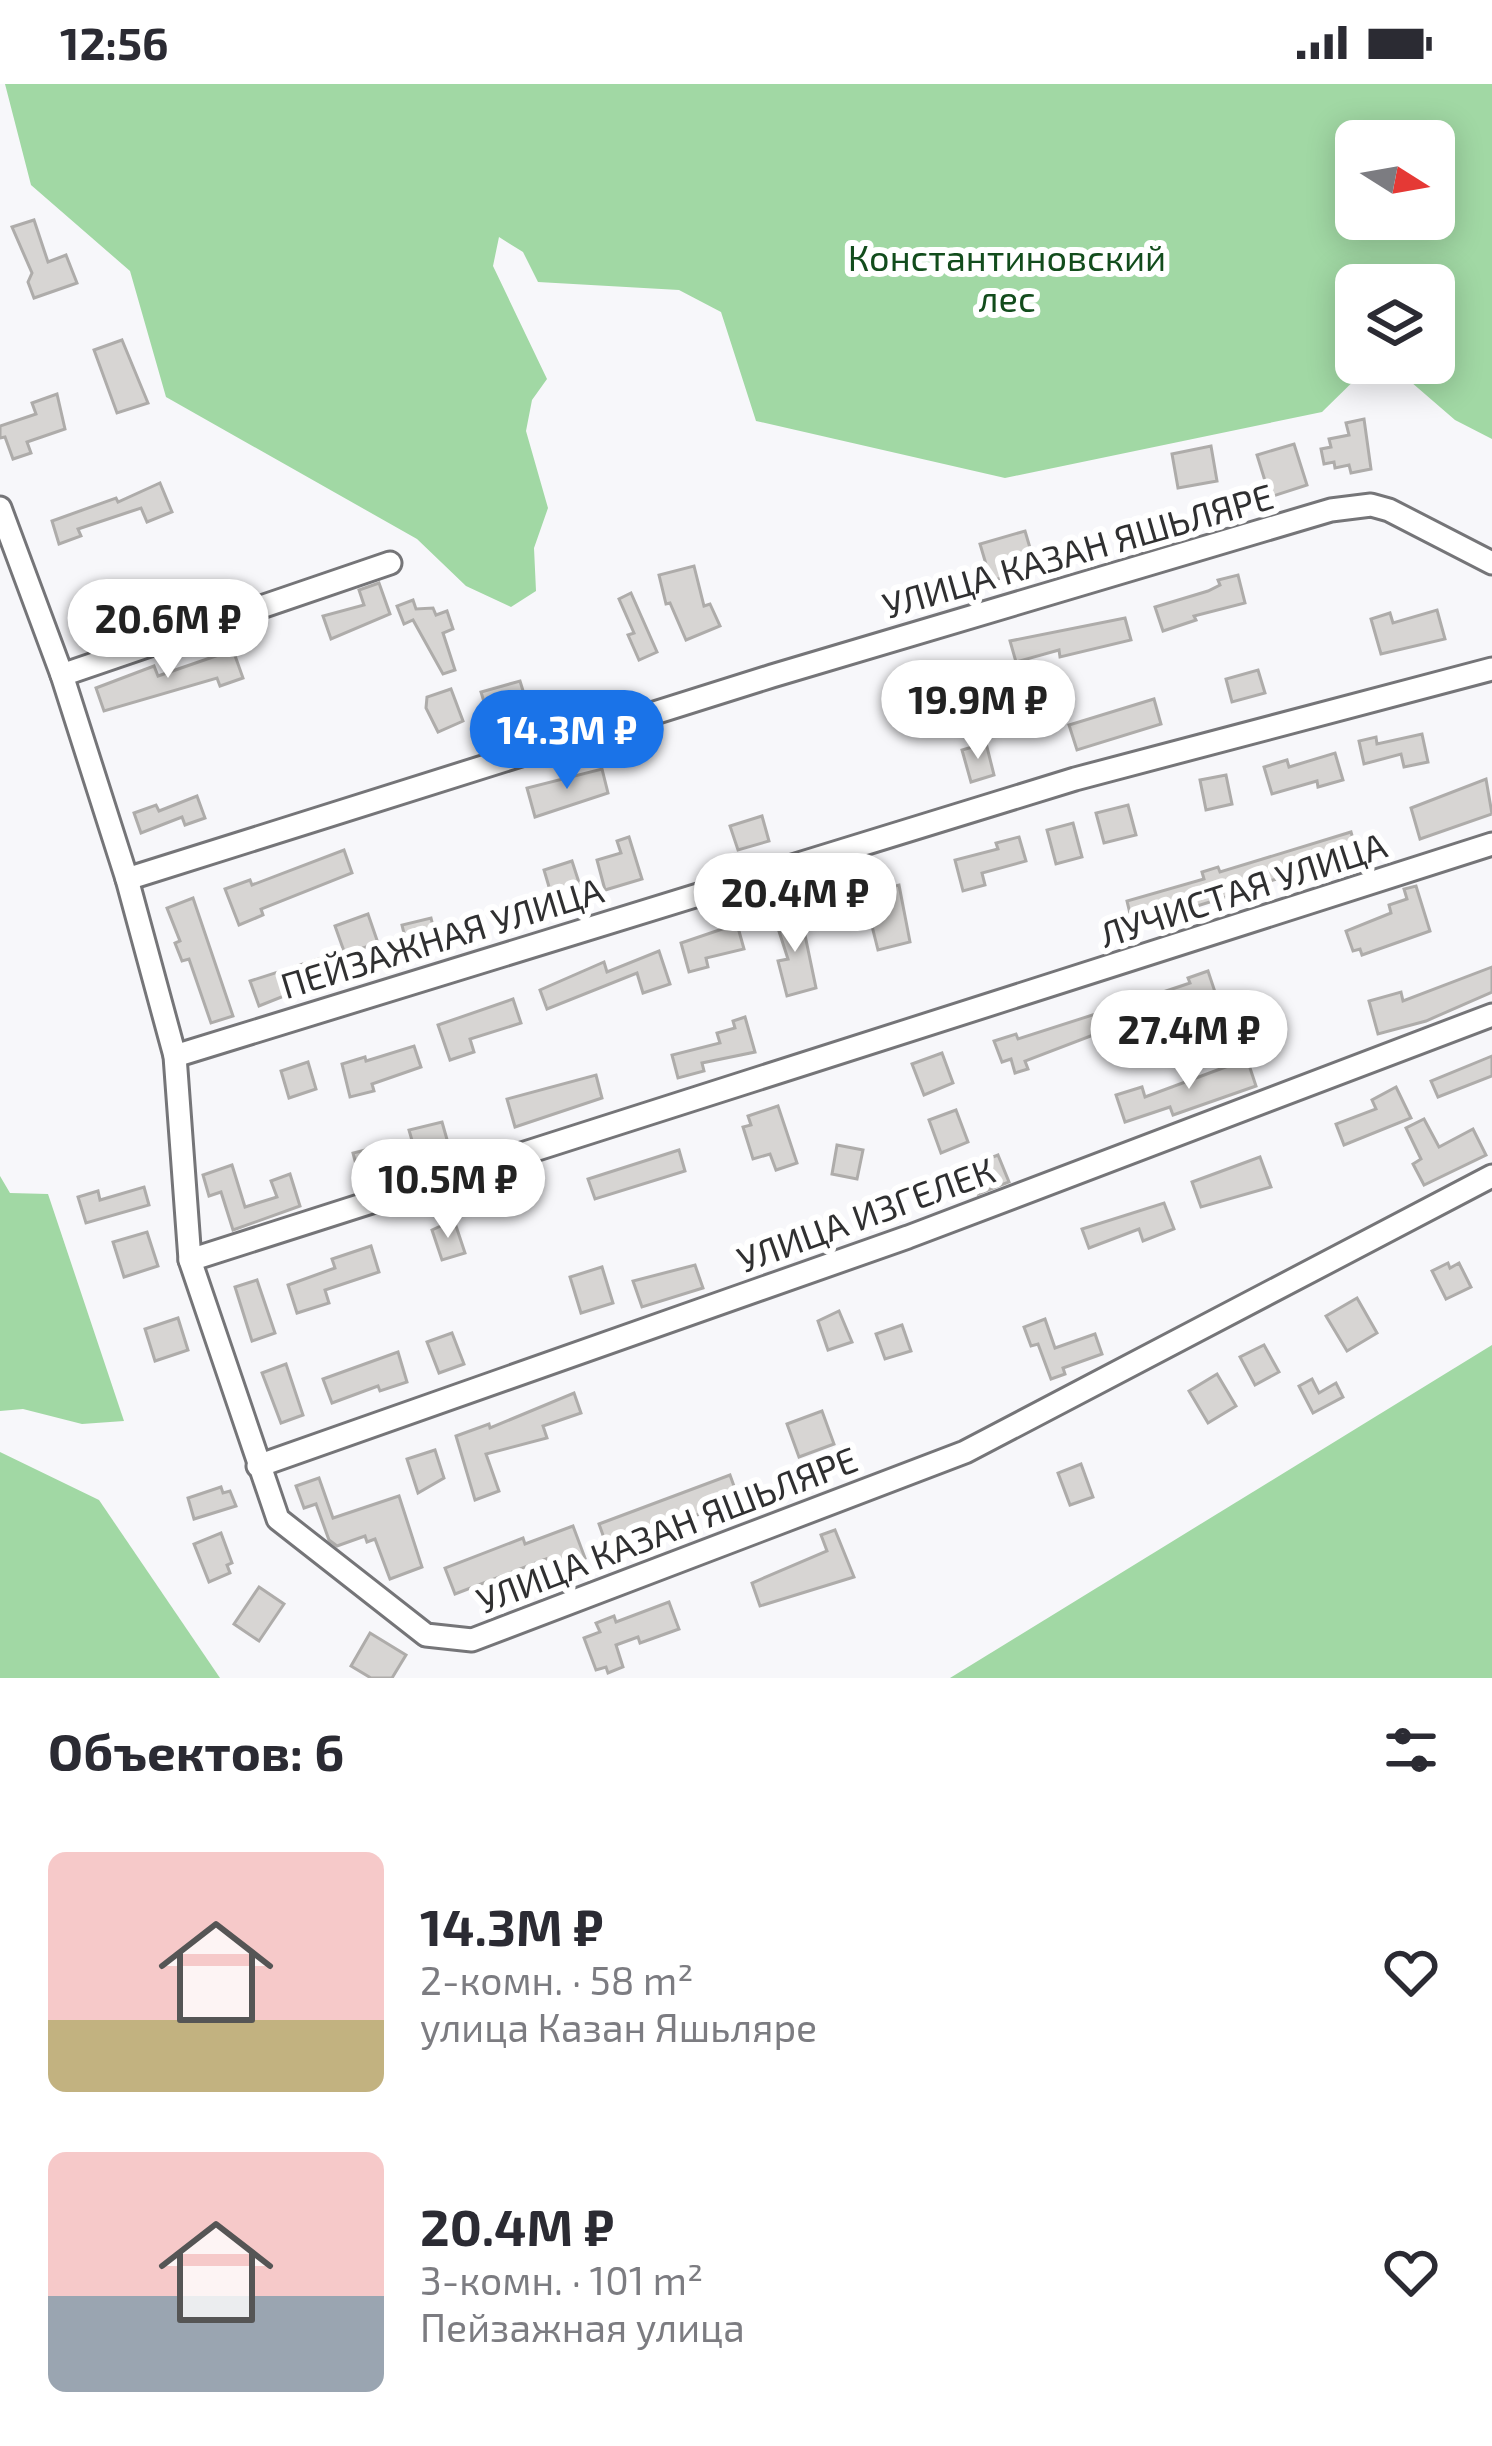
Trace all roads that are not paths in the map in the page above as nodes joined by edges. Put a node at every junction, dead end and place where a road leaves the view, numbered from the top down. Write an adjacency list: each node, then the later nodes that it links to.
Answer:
1 (0, 508): 5 (street, УЛИЦА КАЗАН ЯШЬЛЯРЕ)
2 (390, 563): 5 (street)
3 (1492, 563): 7 (street, УЛИЦА КАЗАН ЯШЬЛЯРЕ)
4 (1492, 669): 9 (street, ПЕЙЗАЖНАЯ УЛИЦА)
5 (62, 675): 7 (street, УЛИЦА КАЗАН ЯШЬЛЯРЕ)
6 (1492, 844): 11 (street, ЛУЧИСТАЯ УЛИЦА)
7 (127, 879): 9 (street, УЛИЦА КАЗАН ЯШЬЛЯРЕ)
8 (1492, 1015): 12 (street, УЛИЦА ИЗГЕЛЕК)
9 (175, 1057): 11 (street, УЛИЦА КАЗАН ЯШЬЛЯРЕ)
10 (1492, 1176): 12 (street, УЛИЦА КАЗАН ЯШЬЛЯРЕ)
11 (190, 1260): 12 (street, УЛИЦА КАЗАН ЯШЬЛЯРЕ)
12 (258, 1466)

